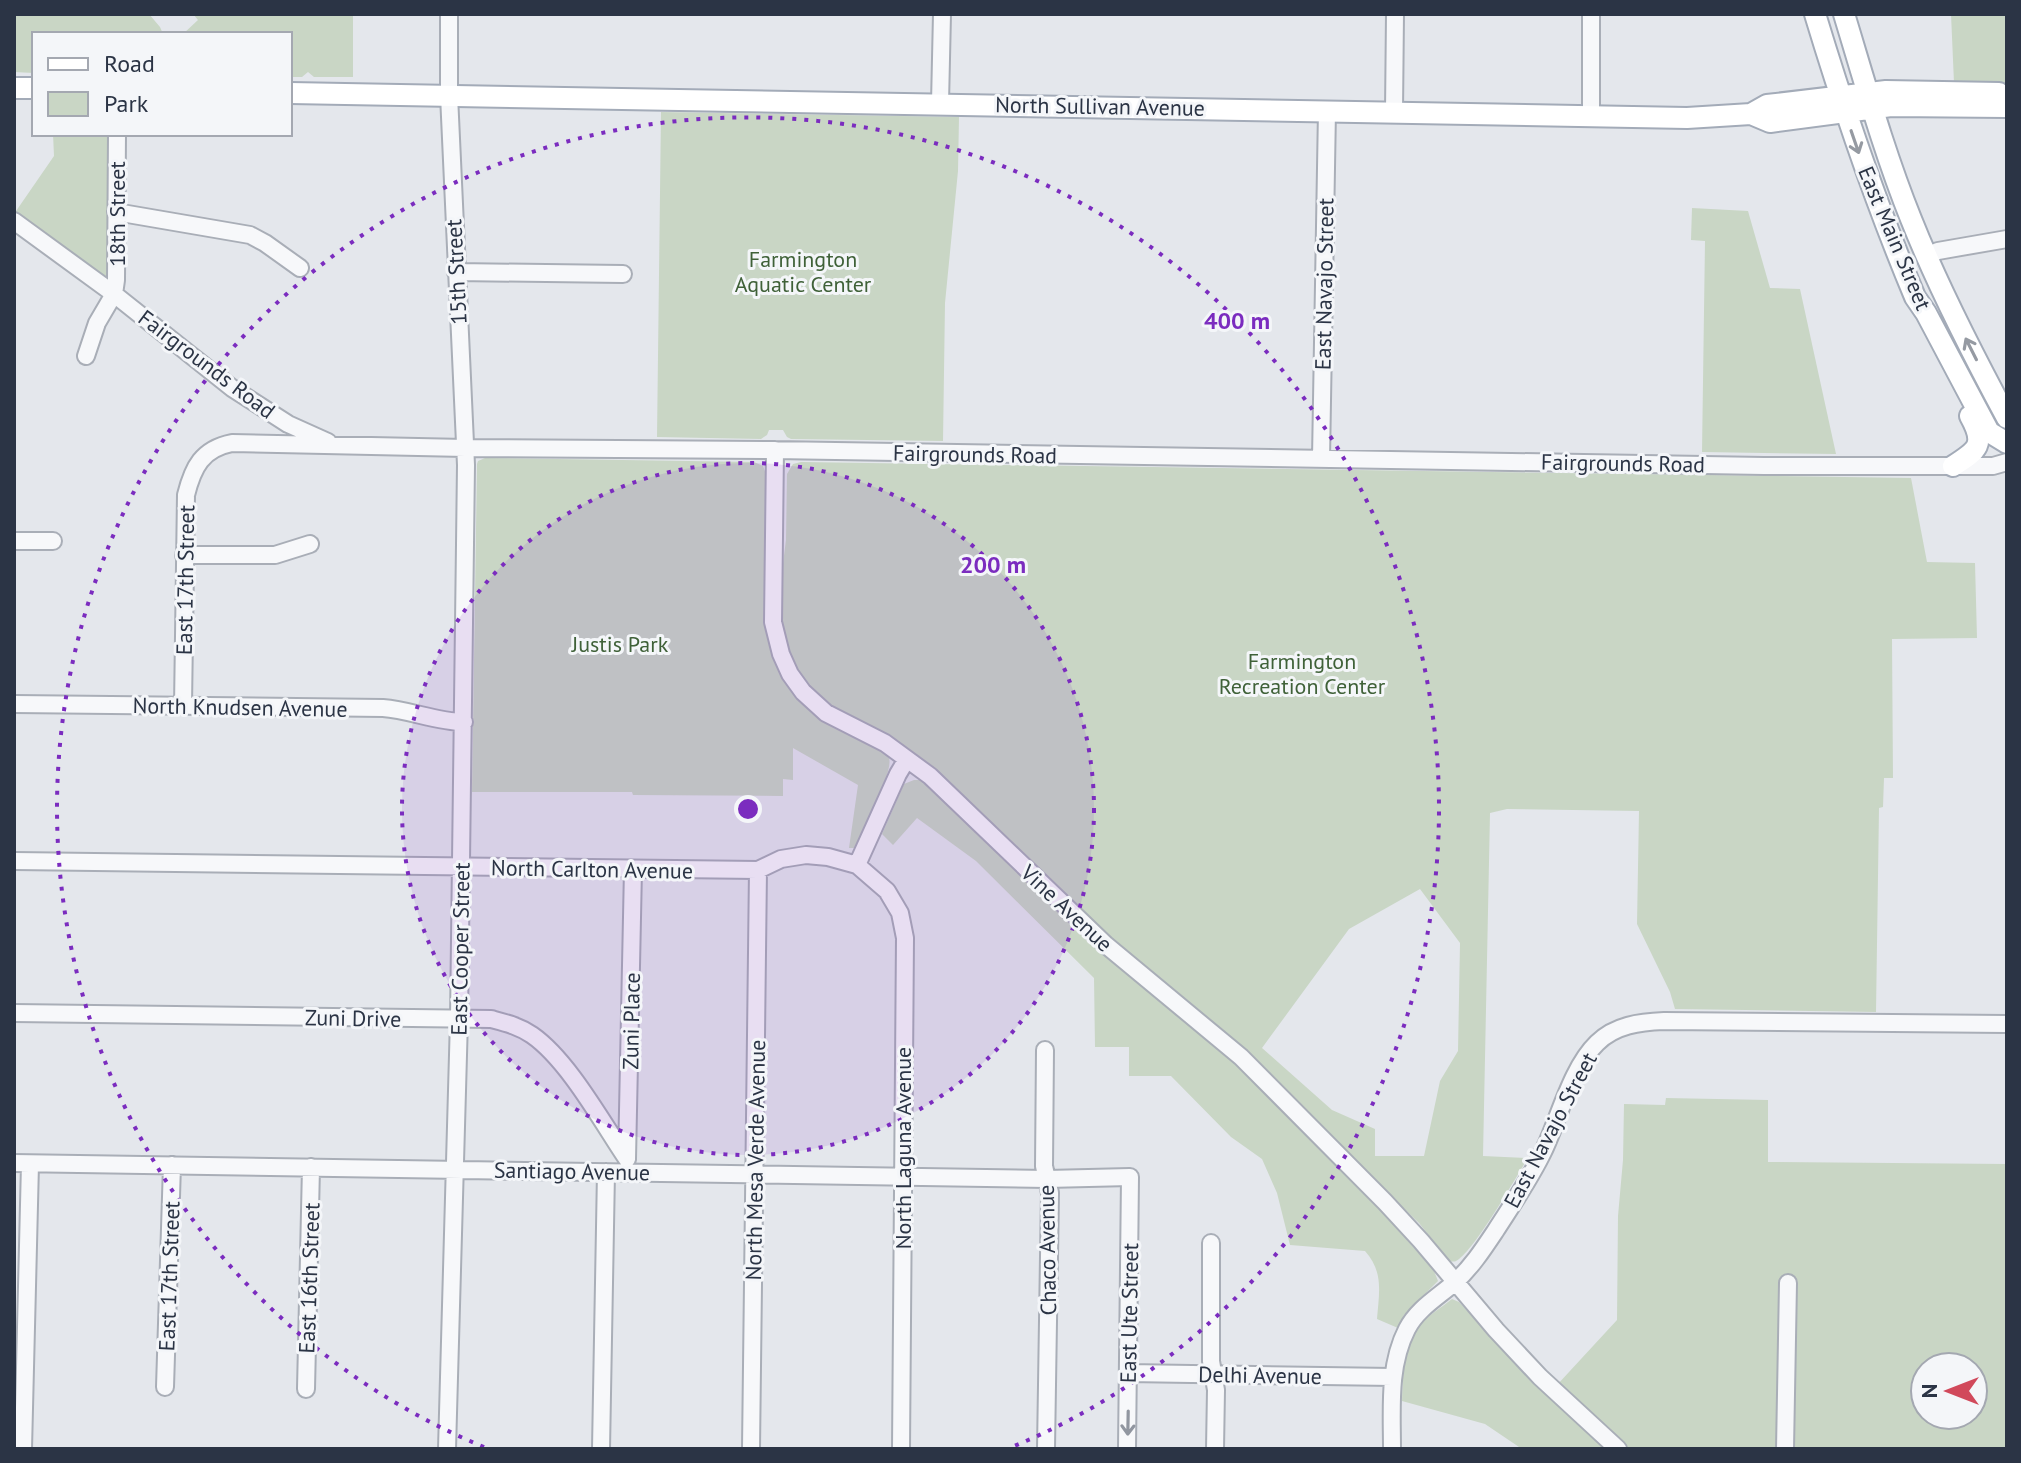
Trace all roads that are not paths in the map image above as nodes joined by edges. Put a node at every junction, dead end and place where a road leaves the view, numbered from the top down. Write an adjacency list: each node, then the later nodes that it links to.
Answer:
1 (449, 14): 9 (street, 15th Street)
2 (942, 14): 11 (street)
3 (1395, 14): 15 (street)
4 (1591, 14): 16 (street)
5 (1815, 14): 12 (main road, East Main Street)
6 (1844, 14): 10 (main road, East Main Street)
7 (292, 93): 9 (main road, North Sullivan Avenue)
8 (2007, 94): 10 (main road, North Sullivan Avenue)
9 (449, 95): 11 (main road, North Sullivan Avenue); 24 (street, 15th Street)
10 (1870, 100): 12 (main road, North Sullivan Avenue); 13 (main road, North Sullivan Avenue); 21 (main road, East Main Street)
11 (940, 103): 14 (main road, North Sullivan Avenue)
12 (1842, 104): 16 (main road, North Sullivan Avenue); 22 (main road, East Main Street, one-way to 22)
13 (2007, 107)
14 (1327, 110): 15 (main road, North Sullivan Avenue); 34 (street, East Navajo Street)
15 (1394, 111): 16 (main road, North Sullivan Avenue)
16 (1591, 116)
17 (117, 136): 18 (street, 18th Street)
18 (116, 212): 23 (street); 26 (street, 18th Street)
19 (14, 221): 26 (street, Fairgrounds Road)
20 (2007, 239): 21 (street)
21 (1926, 256): 22 (main road); 29 (main road, East Main Street, one-way to 21)
22 (1903, 267): 27 (main road, East Main Street)
23 (300, 268)
24 (456, 272): 25 (street); 32 (street, 15th Street)
25 (623, 274)
26 (114, 294): 28 (street); 31 (street, Fairgrounds Road)
27 (1915, 297): 30 (main road, East Main Street); 36 (main road)
28 (86, 356)
29 (2007, 418)
30 (2007, 443)
31 (336, 446): 32 (street, Fairgrounds Road); 40 (street, East 17th Street)
32 (465, 448): 33 (street, Fairgrounds Road); 43 (street, East Cooper Street)
33 (775, 450): 34 (street, Fairgrounds Road); 44 (street, Vine Avenue)
34 (1321, 459): 36 (street, Fairgrounds Road)
35 (2007, 462): 36 (street, Fairgrounds Road)
36 (1953, 466)
37 (14, 541): 38 (street)
38 (53, 541)
39 (310, 544): 40 (street)
40 (184, 555): 42 (street, East 17th Street)
41 (14, 704): 42 (street, North Knudsen Avenue)
42 (183, 706): 43 (street, North Knudsen Avenue)
43 (464, 722): 47 (street, East Cooper Street)
44 (907, 759): 46 (street); 65 (street, Vine Avenue)
45 (14, 861): 47 (street, North Carlton Avenue)
46 (857, 865): 49 (street, North Carlton Avenue); 61 (street, North Laguna Avenue)
47 (462, 867): 48 (street, North Carlton Avenue); 51 (street, East Cooper Street)
48 (633, 869): 49 (street, North Carlton Avenue); 56 (street, Zuni Place)
49 (758, 870): 60 (street, North Mesa Verde Avenue)
50 (14, 1013): 51 (street, Zuni Drive)
51 (459, 1019): 56 (street, Zuni Drive); 58 (street, East Cooper Street)
52 (2007, 1024): 65 (street, East Navajo Street)
53 (1045, 1050): 63 (street, Chaco Avenue)
54 (22, 1164): 55 (street, Santiago Avenue); 69 (street)
55 (172, 1165): 57 (street, Santiago Avenue); 71 (street, East 17th Street)
56 (626, 1166): 59 (street, Santiago Avenue); 60 (street, Santiago Avenue)
57 (311, 1167): 58 (street, Santiago Avenue); 72 (street, East 16th Street)
58 (456, 1169): 59 (street, Santiago Avenue); 74 (street, East Cooper Street)
59 (606, 1172): 75 (street)
60 (755, 1174): 61 (street, Santiago Avenue); 76 (street, North Mesa Verde Avenue)
61 (903, 1177): 63 (street, Santiago Avenue); 77 (street, North Laguna Avenue)
62 (1130, 1177): 63 (street, Santiago Avenue); 67 (street, East Ute Street)
63 (1047, 1179): 78 (street, Chaco Avenue)
64 (1211, 1243): 68 (street)
65 (1455, 1282): 70 (street, East Navajo Street); 82 (street, Vine Avenue)
66 (1788, 1283): 83 (street)
67 (1128, 1373): 68 (street, Delhi Avenue); 79 (street, East Ute Street, one-way to 79)
68 (1213, 1374): 70 (street, Delhi Avenue); 80 (street)
69 (19, 1376): 73 (street)
70 (1393, 1377): 81 (street, East Navajo Street)
71 (165, 1387)
72 (306, 1389)
73 (23, 1449)
74 (447, 1449)
75 (601, 1449)
76 (751, 1449)
77 (901, 1449)
78 (1046, 1449)
79 (1127, 1449)
80 (1215, 1449)
81 (1392, 1449)
82 (1618, 1449)
83 (1785, 1449)

